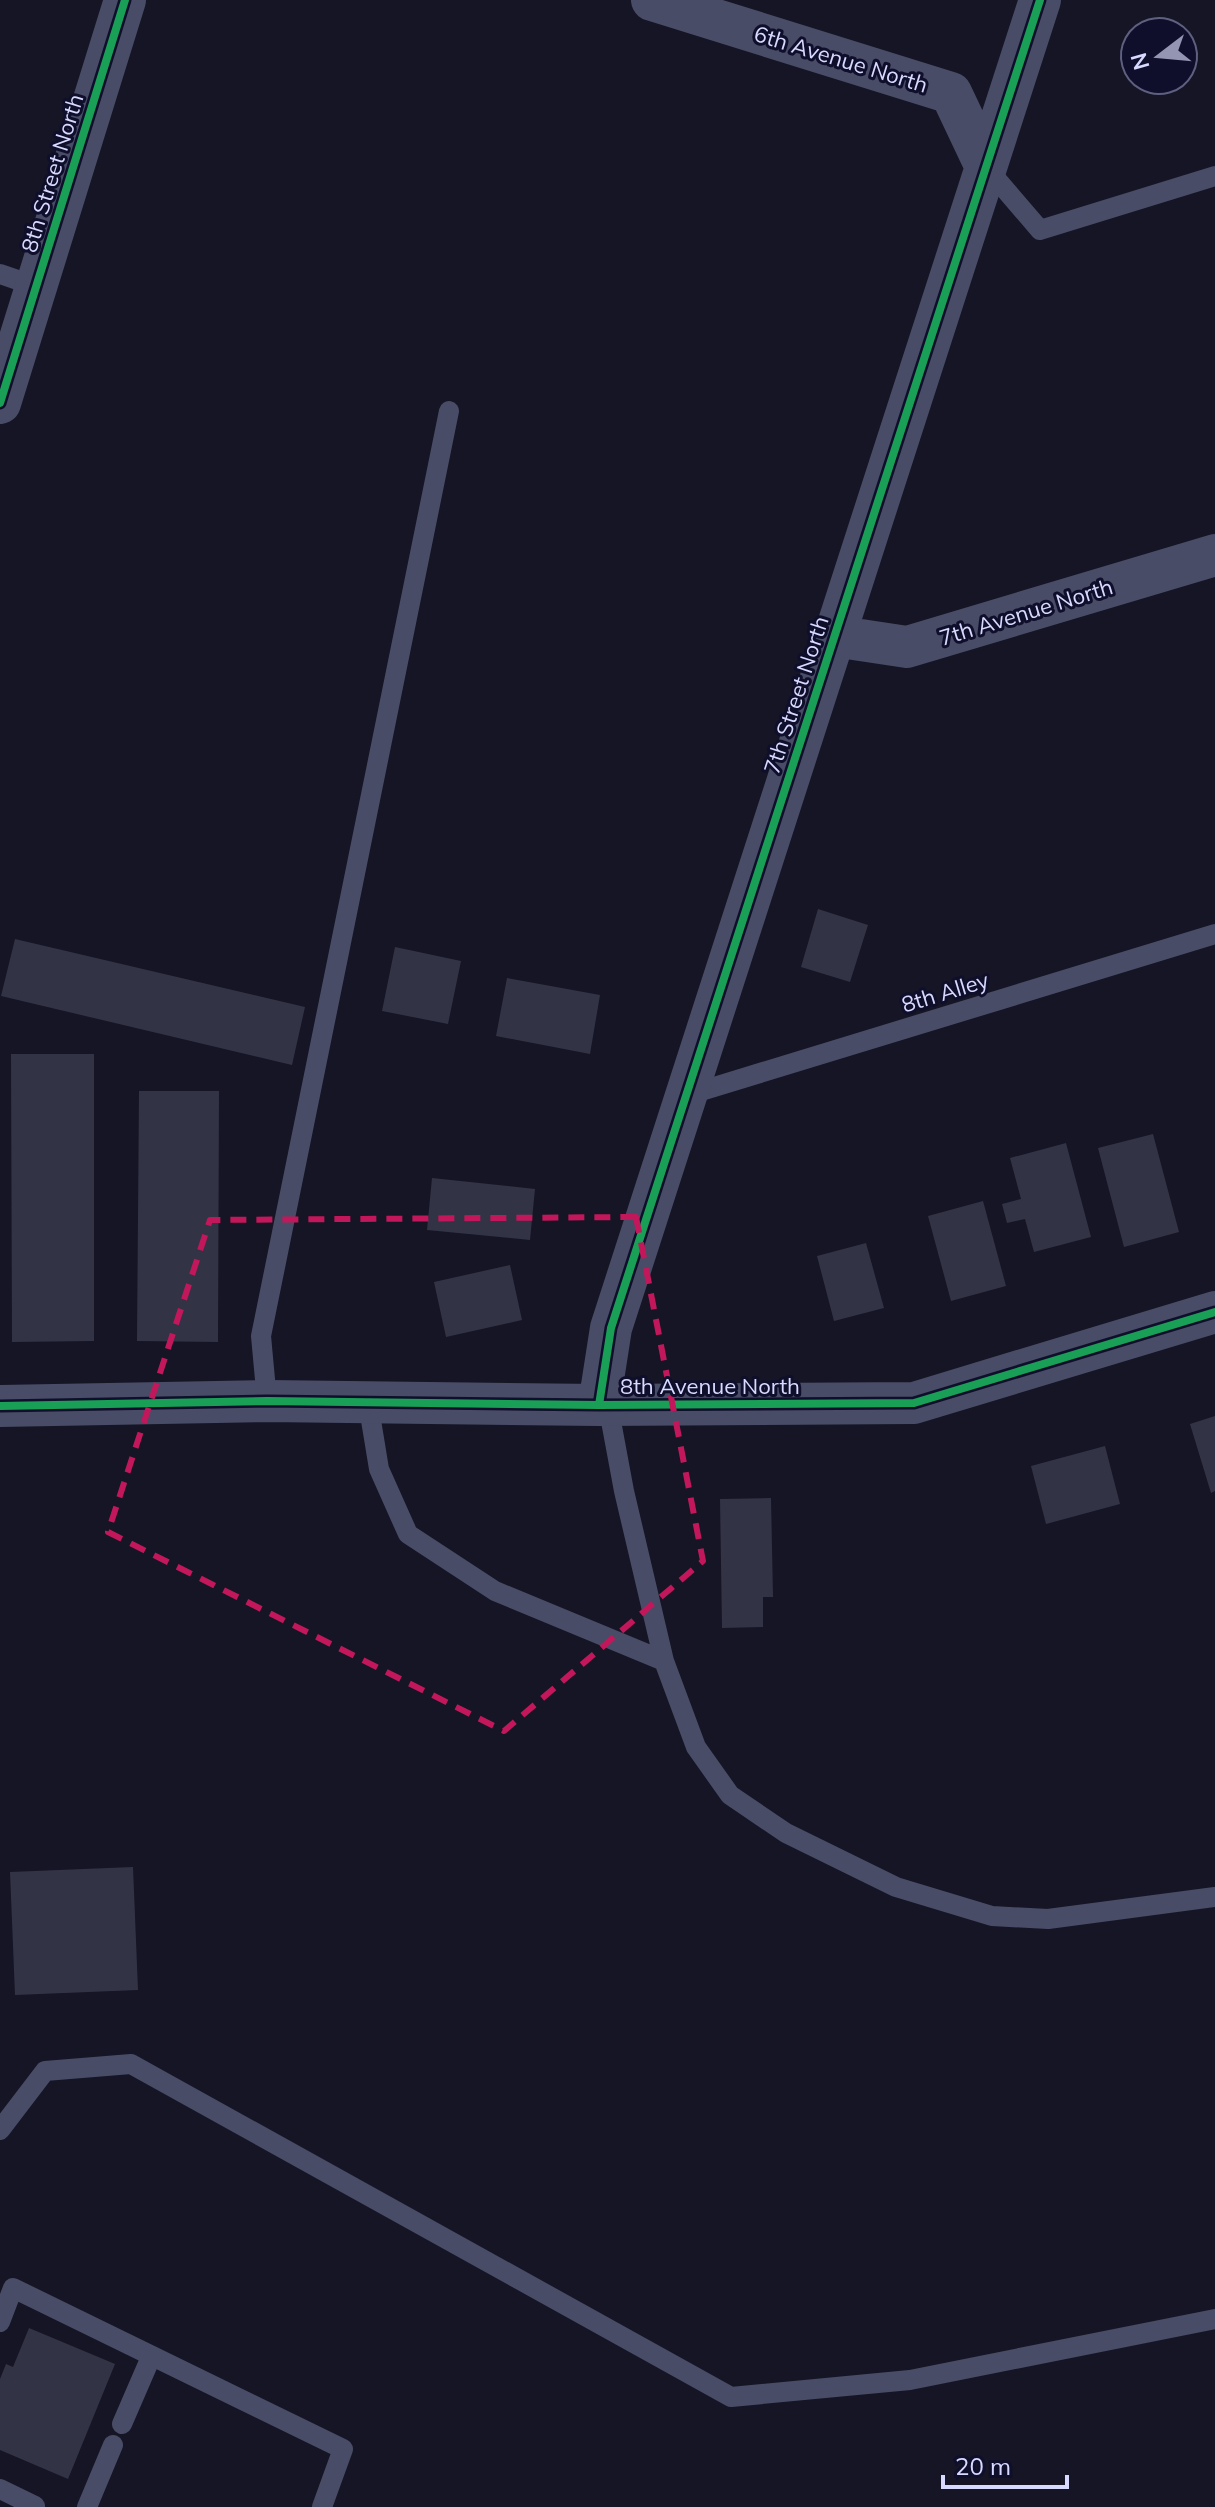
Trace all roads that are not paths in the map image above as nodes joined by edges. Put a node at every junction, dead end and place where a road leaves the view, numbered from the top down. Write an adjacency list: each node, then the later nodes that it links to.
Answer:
1 (125, 0): 6 (street, 8th Street North)
2 (652, 0): 4 (street, 6th Avenue North)
3 (1040, 0): 4 (street, 7th Street North)
4 (986, 167): 5 (lane); 10 (street, 7th Street North)
5 (1215, 176)
6 (18, 280): 7 (street, 8th Street North)
7 (0, 403)
8 (449, 411): 14 (lane)
9 (1215, 555): 10 (street, 7th Avenue North)
10 (834, 636): 12 (street, 7th Street North)
11 (1215, 934): 12 (lane, 8th Alley)
12 (688, 1095): 16 (street, 7th Street North)
13 (1215, 1312): 16 (street, 8th Avenue North)
14 (267, 1401): 15 (street, 8th Avenue North); 17 (street, 8th Avenue North)
15 (368, 1402): 16 (street, 8th Avenue North); 18 (lane)
16 (603, 1405): 18 (lane)
17 (0, 1406)
18 (664, 1661): 19 (lane)
19 (1215, 1897)
20 (0, 2130): 22 (lane)
21 (6, 2285): 23 (lane); 24 (lane)
22 (1215, 2319)
23 (0, 2322)
24 (151, 2357): 25 (lane); 30 (lane)
25 (122, 2424)
26 (113, 2445): 29 (lane)
27 (0, 2489): 28 (lane)
28 (35, 2506)
29 (87, 2507)
30 (322, 2507)

